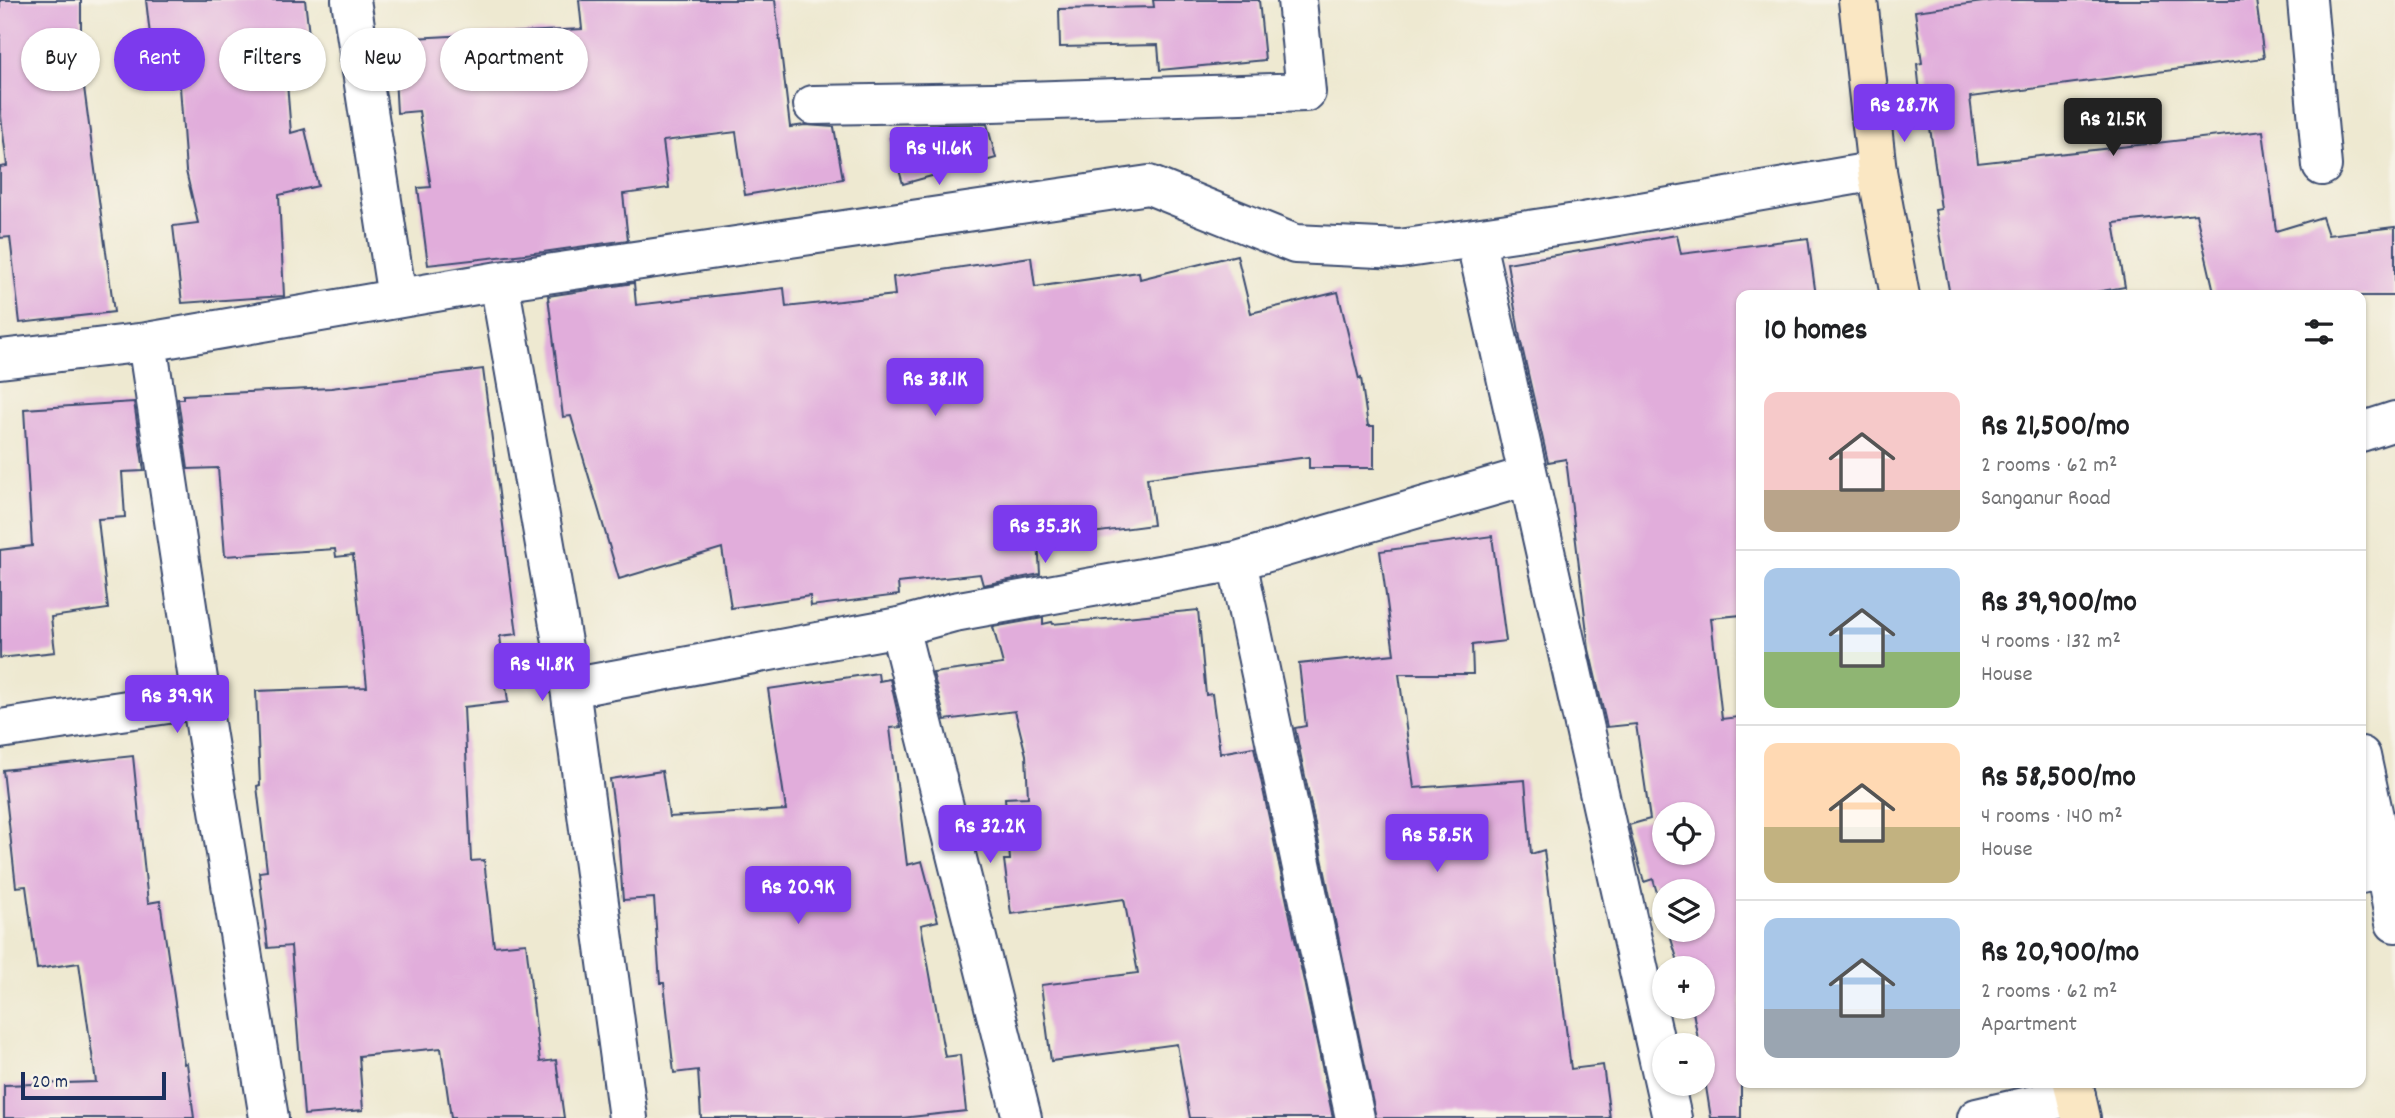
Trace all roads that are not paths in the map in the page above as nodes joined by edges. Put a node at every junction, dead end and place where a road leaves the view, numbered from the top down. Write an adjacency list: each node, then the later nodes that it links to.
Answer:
1 (351, 0): 11 (street)
2 (1297, 0): 5 (street)
3 (1858, 0): 7 (main road)
4 (2307, 0): 6 (street)
5 (813, 105)
6 (2322, 166)
7 (1877, 171): 8 (street); 10 (main road)
8 (1475, 239): 9 (street); 16 (street)
9 (499, 281): 11 (street); 19 (street)
10 (1899, 290)
11 (397, 298): 12 (street)
12 (147, 342): 13 (street); 20 (street)
13 (0, 359)
14 (2395, 421): 15 (street)
15 (2366, 430)
16 (1528, 476): 17 (street); 30 (street)
17 (1237, 561): 18 (street); 29 (street)
18 (900, 627): 19 (street); 28 (street)
19 (570, 688): 27 (street)
20 (201, 699): 21 (street); 26 (street)
21 (0, 729)
22 (2374, 770): 23 (street)
23 (2373, 871): 24 (street)
24 (2395, 923)
25 (2077, 1099): 31 (street)
26 (269, 1118)
27 (628, 1118)
28 (1022, 1118)
29 (1355, 1118)
30 (1671, 1118)
31 (1977, 1118)

